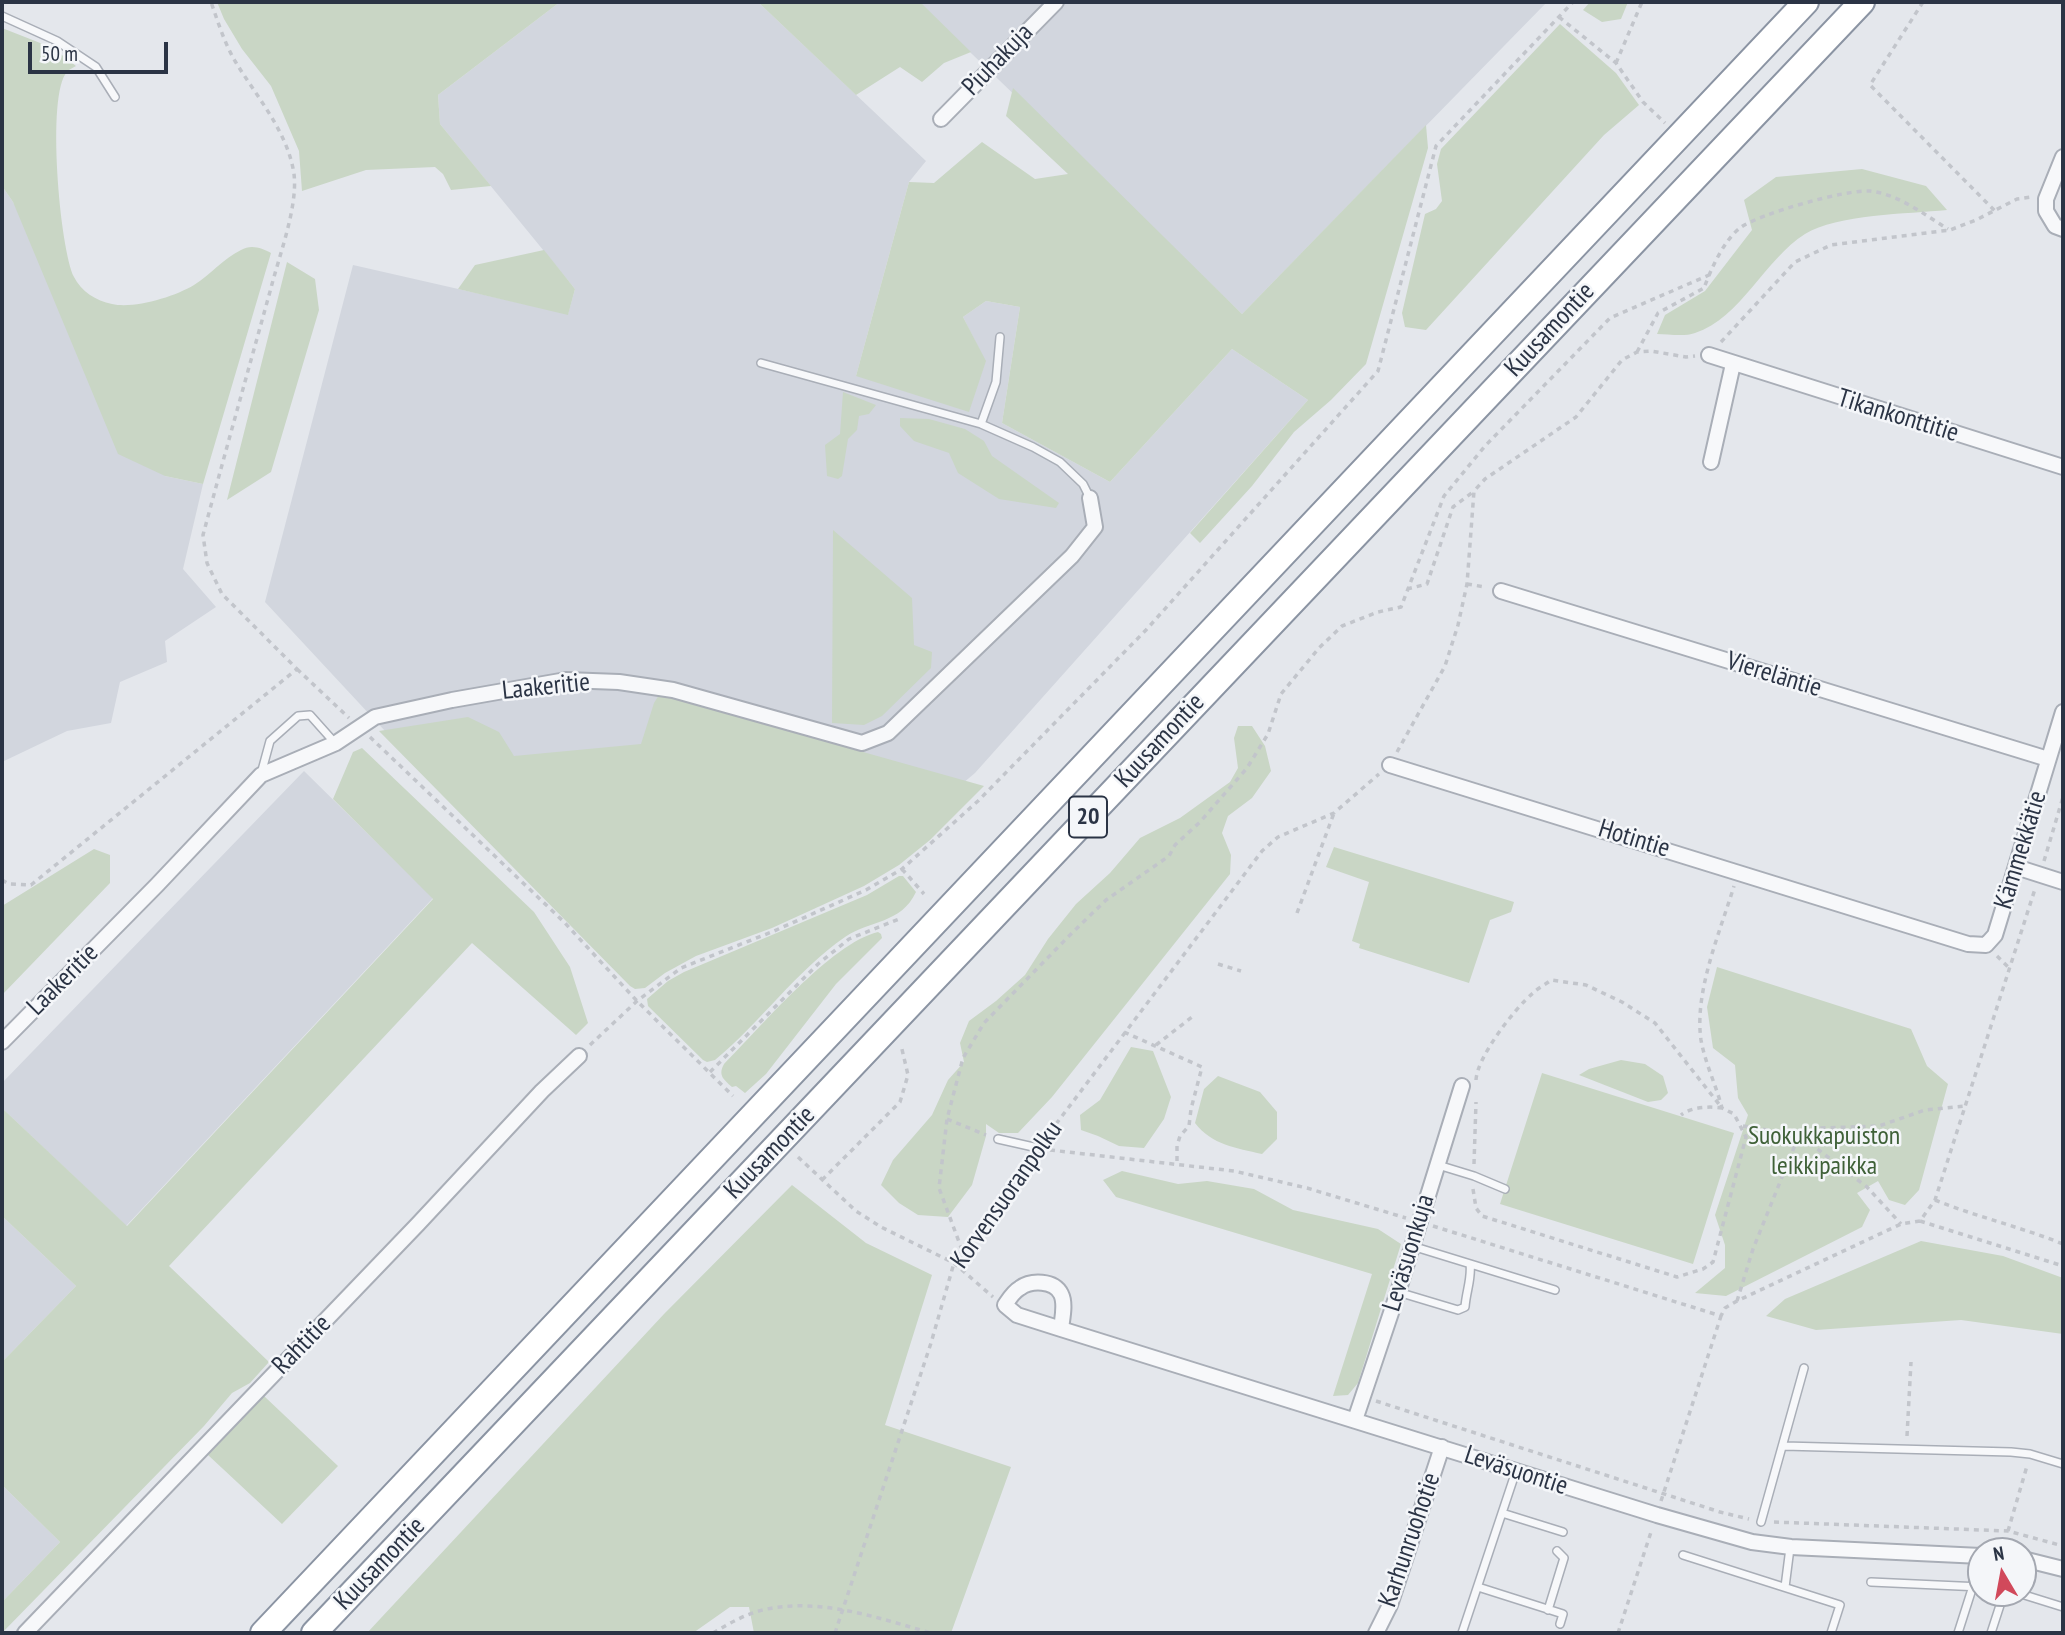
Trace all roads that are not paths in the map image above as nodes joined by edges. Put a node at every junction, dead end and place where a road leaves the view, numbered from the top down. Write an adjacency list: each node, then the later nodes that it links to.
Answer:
1 (1056, 2): 6 (street, Piuhakuja)
2 (1806, 2): 64 (highway, Kuusamontie / 20)
3 (1862, 2): 65 (highway, Kuusamontie / 20)
4 (2, 16): 5 (lane)
5 (115, 97)
6 (941, 119)
7 (2063, 157): 8 (street)
8 (2059, 228)
9 (1000, 337): 13 (lane)
10 (1709, 355): 12 (street, Tikankonttitie)
11 (761, 363): 13 (lane)
12 (1733, 365): 14 (street); 15 (street, Tikankonttitie)
13 (981, 425): 16 (lane)
14 (1710, 462)
15 (2063, 467)
16 (1090, 498): 19 (street, Laakeritie)
17 (1501, 590): 20 (street, Viereläntie)
18 (2063, 712): 20 (street, Kämmekkätie)
19 (336, 743): 22 (street, Laakeritie); 22 (lane)
20 (2048, 759): 23 (street, Kämmekkätie)
21 (1390, 765): 25 (street, Hotintie)
22 (261, 775): 26 (street, Laakeritie)
23 (2016, 867): 24 (street); 25 (street, Kämmekkätie)
24 (2063, 883)
25 (1986, 945)
26 (2, 1042)
27 (579, 1056): 63 (street, Rahtitie)
28 (1469, 1086): 31 (street, Leväsuonkuja)
29 (998, 1139): 30 (lane)
30 (1038, 1148)
31 (1437, 1164): 32 (lane); 33 (street, Leväsuonkuja)
32 (1505, 1189)
33 (1411, 1246): 34 (lane); 36 (street, Leväsuonkuja)
34 (1471, 1264): 35 (lane); 36 (lane)
35 (1555, 1290)
36 (1398, 1292): 39 (street, Leväsuonkuja)
37 (1061, 1329): 37 (street, Leväsuontie); 39 (street, Leväsuontie)
38 (1804, 1368): 40 (lane)
39 (1355, 1420): 41 (street, Leväsuontie)
40 (1784, 1446): 42 (lane); 45 (lane)
41 (1442, 1447): 43 (street, Leväsuontie); 66 (street, Karhunruohotie)
42 (2063, 1464)
43 (1516, 1471): 44 (lane); 47 (street, Leväsuontie)
44 (1502, 1513): 46 (lane); 55 (lane)
45 (1762, 1522)
46 (1563, 1532)
47 (1791, 1547): 50 (street, Leväsuontie); 56 (lane)
48 (1557, 1550): 61 (lane)
49 (1683, 1555): 56 (lane)
50 (1967, 1555)
51 (2037, 1562): 52 (street)
52 (2063, 1569)
53 (1871, 1582): 54 (lane)
54 (1967, 1586)
55 (1478, 1587): 61 (lane); 67 (lane)
56 (1785, 1587): 68 (lane)
57 (2037, 1599): 60 (lane)
58 (1969, 1607): 69 (lane)
59 (1999, 1607): 70 (lane)
60 (2063, 1607)
61 (1548, 1609): 62 (lane)
62 (1560, 1624)
63 (25, 1633)
64 (263, 1633)
65 (314, 1633)
66 (1376, 1633)
67 (1462, 1633)
68 (1831, 1633)
69 (1958, 1633)
70 (1991, 1633)

